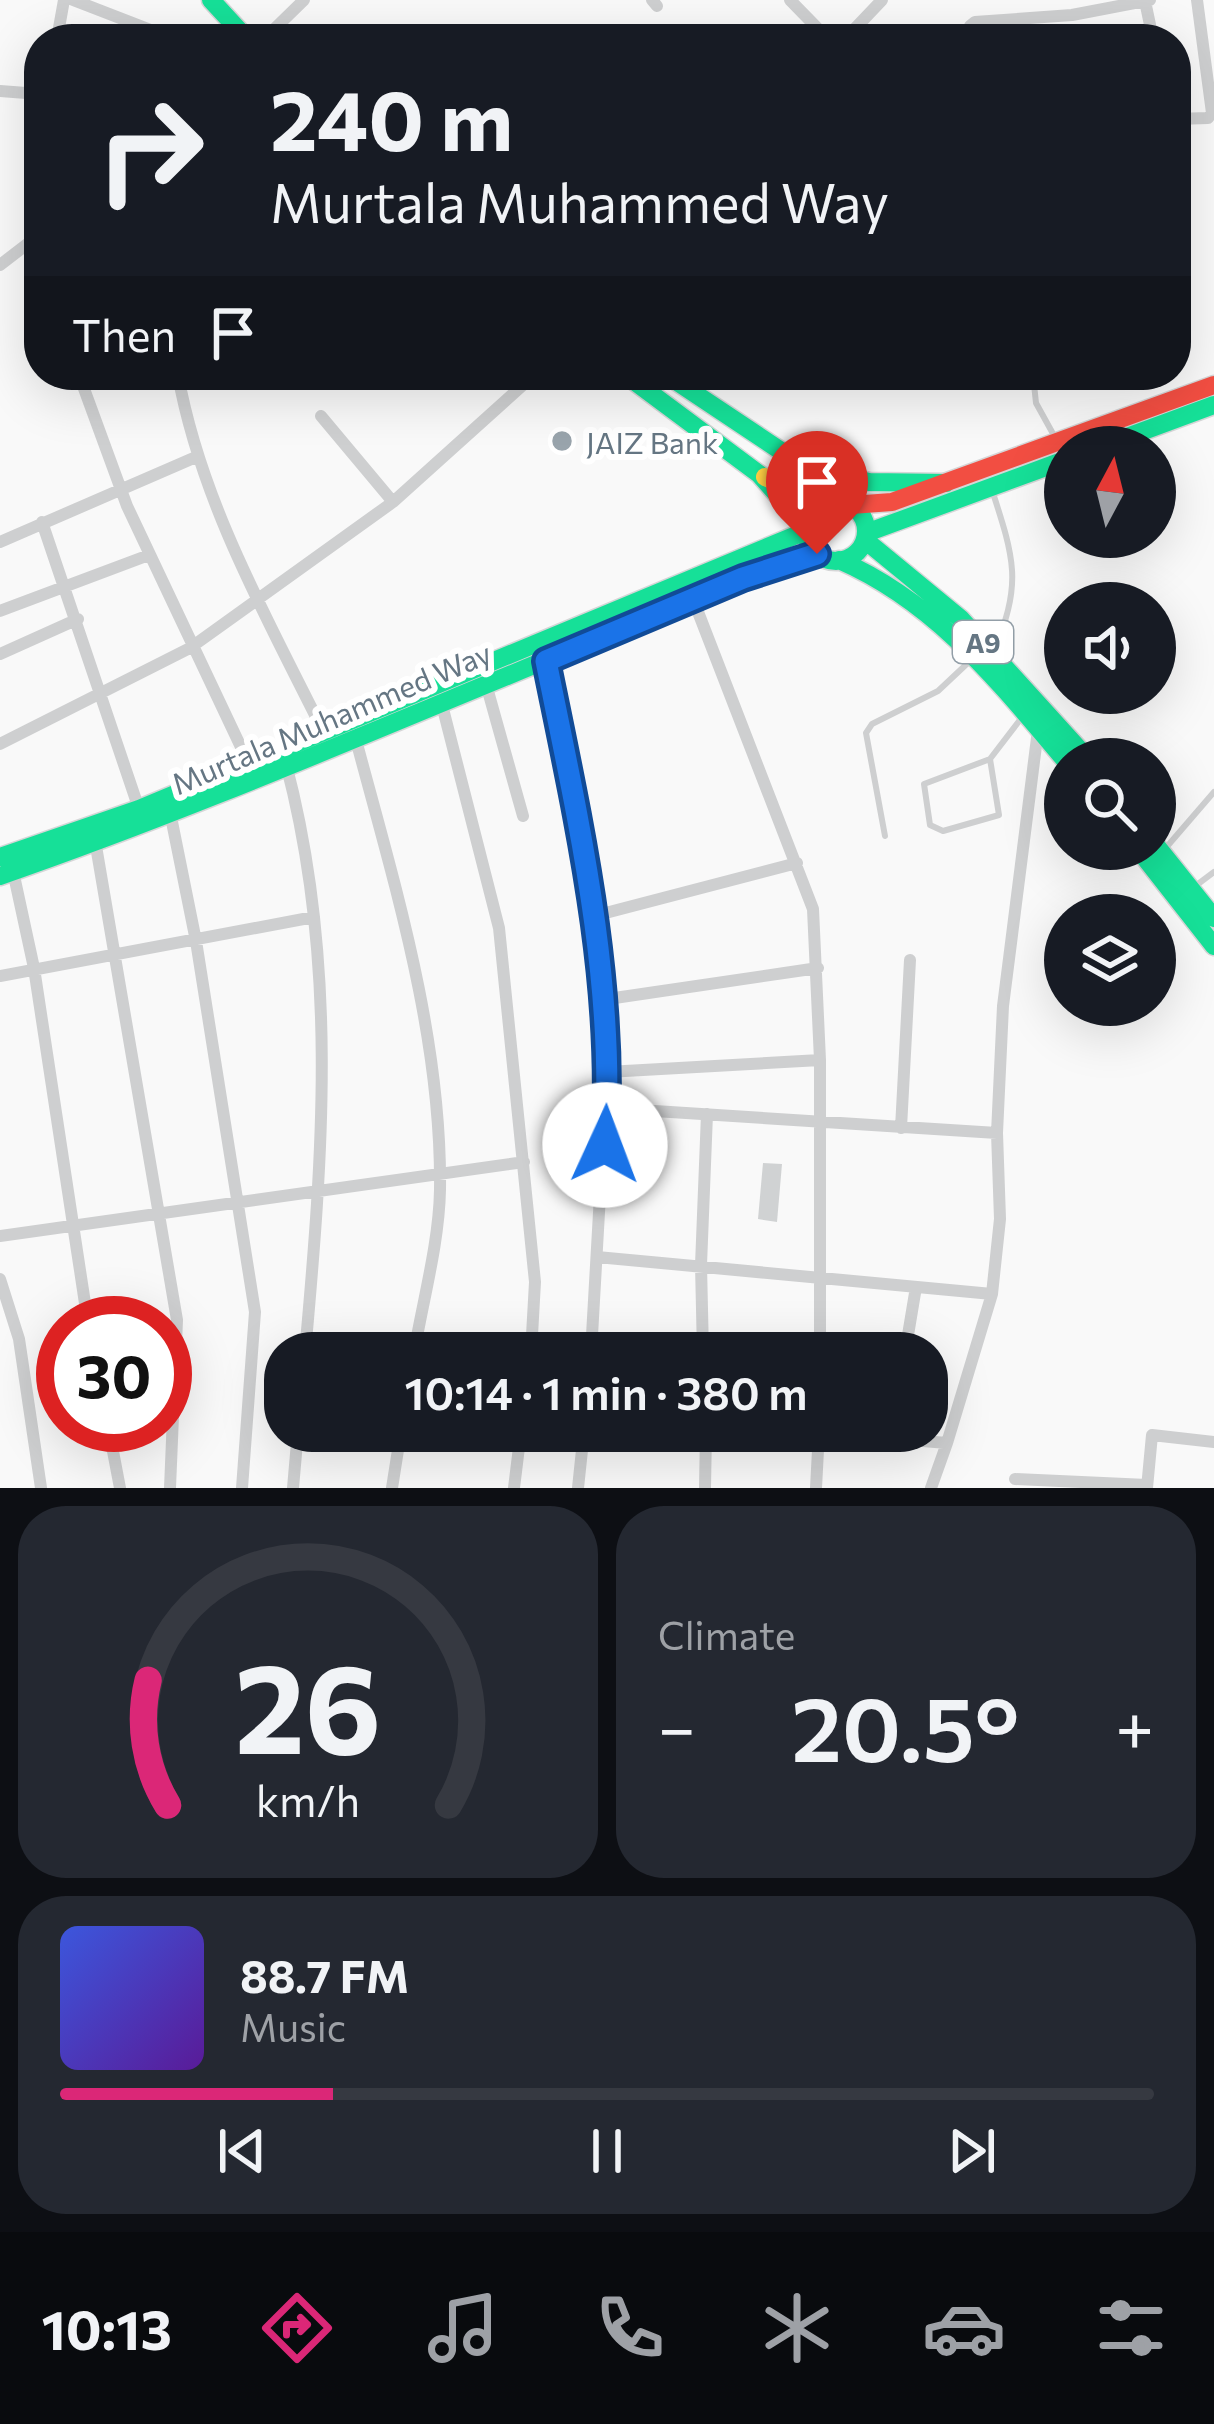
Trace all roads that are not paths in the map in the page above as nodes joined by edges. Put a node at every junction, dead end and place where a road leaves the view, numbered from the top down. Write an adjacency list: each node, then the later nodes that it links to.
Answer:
1 (68, 0): 8 (street)
2 (211, 0): 9 (main road)
3 (304, 0): 10 (street)
4 (882, 0): 11 (street)
5 (1148, 0): 7 (street)
6 (1197, 0): 13 (street)
7 (1071, 8): 12 (street)
8 (133, 24)
9 (233, 24)
10 (279, 24)
11 (859, 24)
12 (972, 24)
13 (1191, 119)
14 (24, 247): 15 (street)
15 (0, 266)
16 (85, 390): 34 (street)
17 (181, 390): 28 (street)
18 (517, 390): 35 (street)
19 (646, 390): 31 (main road)
20 (690, 390): 32 (main road)
21 (1035, 390): 25 (lane)
22 (1208, 397): 23 (main road)
23 (1175, 410): 26 (main road); 27 (main road)
24 (321, 416): 35 (street)
25 (1048, 426)
26 (1132, 426)
27 (1143, 426)
28 (196, 457): 34 (street); 47 (street)
29 (1044, 457): 32 (main road)
30 (1044, 462): 33 (main road)
31 (758, 474): 36 (main road); 39 (main road)
32 (946, 483): 37 (main road)
33 (992, 489): 40 (main road); 52 (lane)
34 (122, 490): 38 (street); 43 (street)
35 (393, 502): 47 (street)
36 (824, 503): 37 (main road); 39 (main road)
37 (851, 505): 40 (main road, A9)
38 (42, 522): 41 (street); 45 (street)
39 (806, 529): 42 (main road); 58 (main road, Murtala Muhammed Way)
40 (866, 537): 44 (main road); 52 (main road, A9)
41 (0, 542)
42 (817, 554): 44 (main road, A9); 46 (main road, Murtala Muhammed Way)
43 (149, 555): 45 (street); 50 (street)
44 (839, 560): 52 (main road, A9)
45 (67, 584): 48 (street); 49 (street)
46 (693, 599): 53 (main road, Murtala Muhammed Way); 73 (street)
47 (257, 600): 50 (street); 58 (street)
48 (0, 611)
49 (78, 619): 51 (street); 55 (street)
50 (190, 648): 55 (street); 65 (street)
51 (0, 654)
52 (983, 655): 57 (main road, A9); 60 (main road, A9); 71 (lane)
53 (546, 661): 54 (main road, Murtala Muhammed Way); 79 (street)
54 (486, 684): 56 (main road, Murtala Muhammed Way); 68 (street)
55 (103, 690): 62 (street); 67 (street)
56 (442, 701): 61 (main road, Murtala Muhammed Way); 97 (street)
57 (1031, 721): 59 (main road, A9); 64 (lane); 96 (street)
58 (324, 733): 63 (main road, Murtala Muhammed Way)
59 (1046, 738)
60 (1067, 738)
61 (356, 740): 63 (main road, Murtala Muhammed Way); 98 (street)
62 (0, 744)
63 (284, 760): 65 (main road, Murtala Muhammed Way); 69 (main road, Murtala Muhammed Way); 80 (street)
64 (990, 760): 64 (lane)
65 (249, 764): 67 (main road, Murtala Muhammed Way)
66 (1214, 792): 70 (lane)
67 (139, 809): 74 (main road, Murtala Muhammed Way)
68 (524, 816)
69 (171, 817): 72 (main road, Murtala Muhammed Way); 82 (street)
70 (1176, 830)
71 (885, 836)
72 (96, 846): 74 (main road, Murtala Muhammed Way); 84 (street)
73 (796, 863): 79 (street); 87 (street)
74 (4, 868): 86 (street)
75 (1154, 870): 83 (main road)
76 (1175, 870): 78 (main road)
77 (1214, 872): 78 (lane)
78 (1191, 890): 81 (main road)
79 (594, 916): 89 (street)
80 (314, 917): 82 (street); 99 (street)
81 (1214, 918)
82 (196, 941): 84 (street); 100 (street)
83 (1214, 946)
84 (118, 953): 86 (street); 101 (street)
85 (910, 960): 95 (street)
86 (34, 968): 88 (street); 102 (street)
87 (818, 968): 89 (street); 90 (street)
88 (0, 976)
89 (601, 1000): 91 (street)
90 (820, 1060): 91 (street); 94 (street)
91 (607, 1072): 92 (street)
92 (608, 1108): 93 (street); 104 (street)
93 (707, 1114): 94 (street); 105 (street)
94 (820, 1121): 95 (street); 107 (street)
95 (901, 1128): 96 (street)
96 (997, 1133): 109 (street)
97 (524, 1162): 98 (street); 113 (street)
98 (438, 1172): 99 (street); 112 (street)
99 (319, 1189): 100 (street); 111 (street)
100 (238, 1202): 101 (street); 133 (street)
101 (158, 1215): 102 (street); 132 (street)
102 (69, 1225): 103 (street); 110 (street)
103 (0, 1237)
104 (597, 1257): 105 (street); 114 (street)
105 (700, 1265): 107 (street); 115 (street)
106 (0, 1279): 130 (street)
107 (821, 1279): 108 (street); 116 (street)
108 (916, 1287): 109 (street); 117 (street)
109 (992, 1294): 118 (street)
110 (83, 1296)
111 (307, 1332)
112 (417, 1332)
113 (532, 1332)
114 (592, 1332)
115 (703, 1332)
116 (820, 1332)
117 (908, 1332)
118 (948, 1440)
119 (1214, 1442): 129 (street)
120 (113, 1452): 131 (street)
121 (296, 1452): 134 (street)
122 (398, 1452): 135 (street)
123 (518, 1452): 136 (street)
124 (582, 1452): 137 (street)
125 (706, 1452): 138 (street)
126 (818, 1452): 139 (street)
127 (944, 1452): 140 (street)
128 (1015, 1479): 129 (street)
129 (1147, 1486)
130 (41, 1488)
131 (120, 1488)
132 (170, 1488)
133 (242, 1488)
134 (293, 1488)
135 (392, 1488)
136 (514, 1488)
137 (578, 1488)
138 (705, 1488)
139 (816, 1488)
140 (931, 1488)

